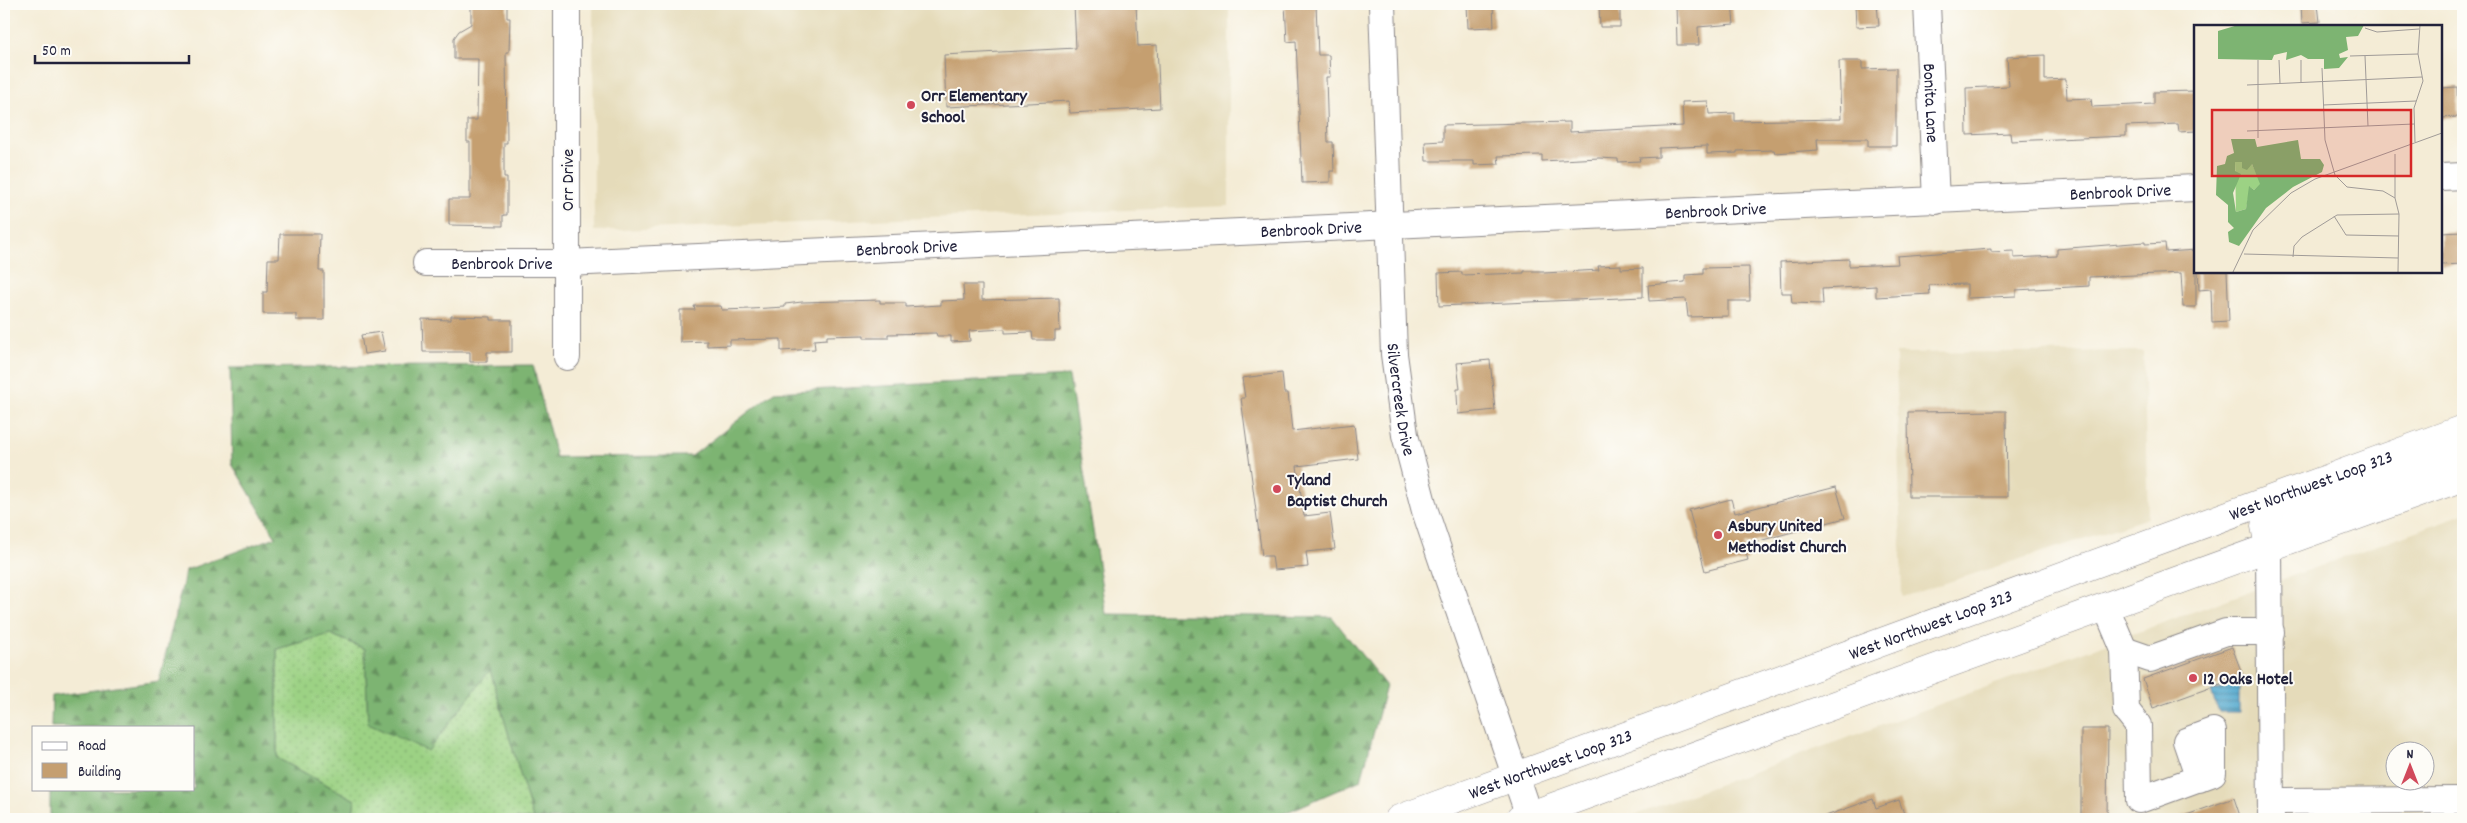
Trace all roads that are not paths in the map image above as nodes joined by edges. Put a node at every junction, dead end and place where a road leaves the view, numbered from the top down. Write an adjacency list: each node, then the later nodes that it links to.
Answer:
1 (567, 4): 10 (street, Orr Drive)
2 (1382, 4): 8 (street, Silvercreek Drive)
3 (1927, 4): 7 (street, Bonita Lane)
4 (2463, 176): 5 (street)
5 (2442, 177)
6 (2194, 188): 7 (street, Benbrook Drive)
7 (1936, 201): 8 (street, Benbrook Drive)
8 (1390, 225): 10 (street, Benbrook Drive); 19 (street, Silvercreek Drive)
9 (426, 263): 10 (street, Benbrook Drive)
10 (567, 263): 11 (street, Orr Drive)
11 (567, 357)
12 (2463, 430): 19 (highway, West Northwest Loop 323)
13 (2463, 451): 15 (highway)
14 (2463, 477): 15 (highway)
15 (2269, 547): 16 (highway); 17 (street)
16 (2106, 607): 18 (street); 23 (highway)
17 (2271, 632): 18 (street); 22 (street)
18 (2124, 650): 20 (street)
19 (1514, 778): 23 (street, Silvercreek Drive); 24 (highway, West Northwest Loop 323)
20 (2199, 779)
21 (2463, 800): 22 (street)
22 (2271, 810)
23 (1526, 818)
24 (1399, 819)

